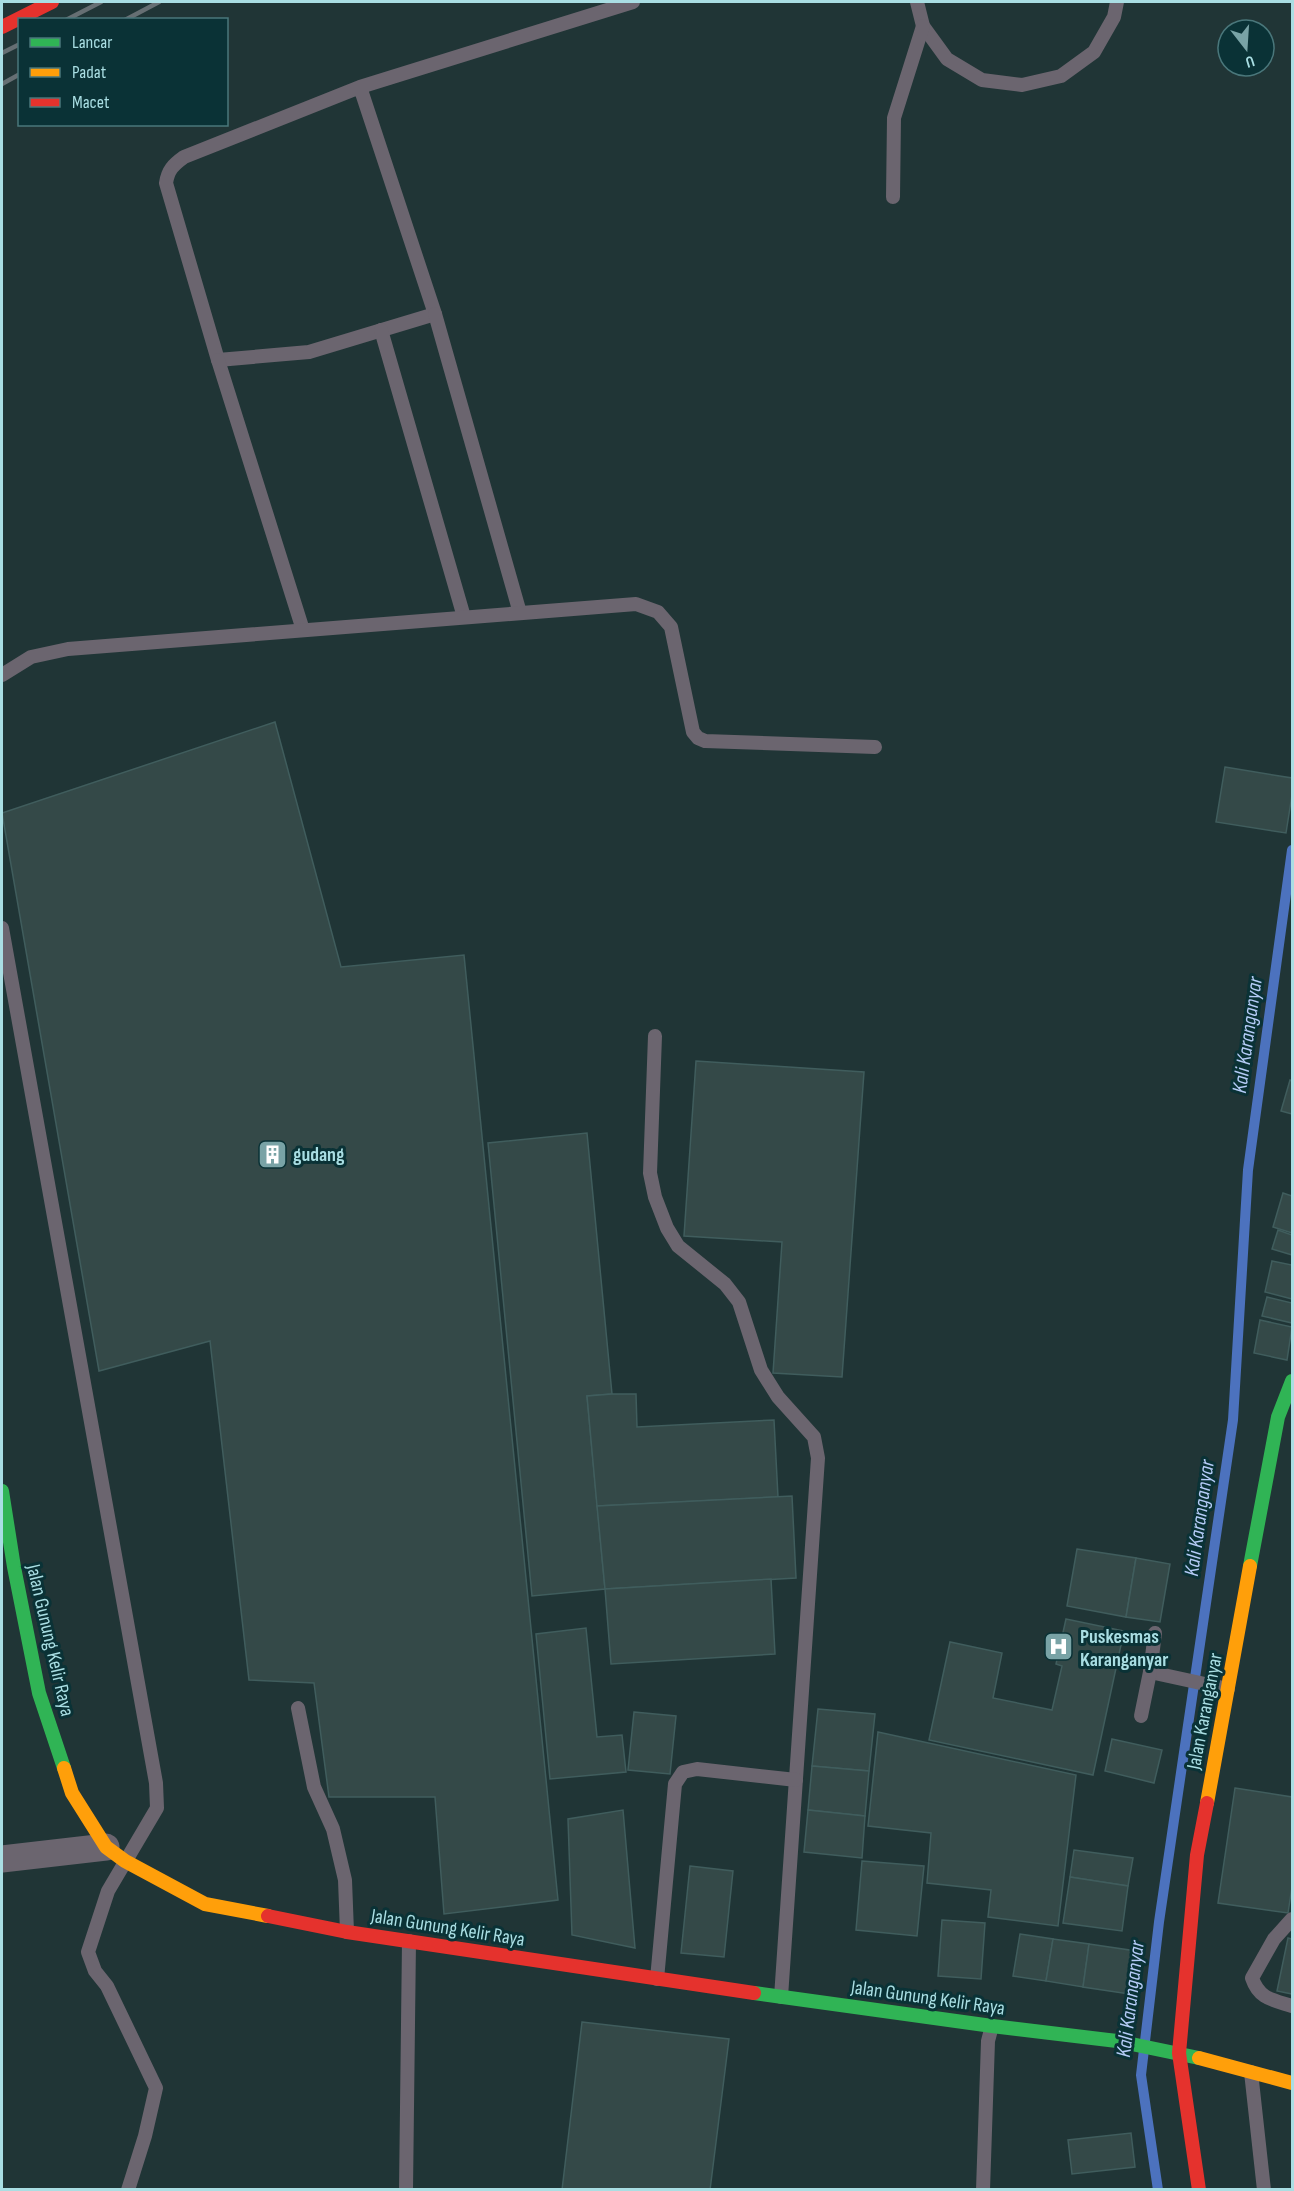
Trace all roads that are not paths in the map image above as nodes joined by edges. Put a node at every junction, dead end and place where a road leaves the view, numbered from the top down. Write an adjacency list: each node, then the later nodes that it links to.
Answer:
1 (52, 2): 5 (street)
2 (633, 2): 9 (lane)
3 (917, 2): 7 (lane)
4 (1117, 2): 7 (lane)
5 (20, 18)
6 (18, 19): 8 (street)
7 (923, 26): 10 (lane)
8 (2, 27)
9 (360, 87): 11 (lane); 13 (lane)
10 (893, 197)
11 (435, 314): 12 (lane); 14 (lane)
12 (381, 330): 13 (lane); 15 (lane)
13 (218, 360): 16 (lane)
14 (520, 613): 15 (lane); 18 (lane)
15 (464, 617): 16 (lane)
16 (303, 630): 17 (lane)
17 (2, 675)
18 (875, 747)
19 (2, 928): 30 (lane)
20 (655, 1036): 29 (lane)
21 (1293, 1381): 22 (street, Jalan Karanganyar)
22 (1282, 1455): 26 (street, Jalan Karanganyar)
23 (2, 1491): 30 (street, Jalan Gunung Kelir Raya)
24 (1155, 1633): 25 (lane)
25 (1150, 1672): 26 (lane); 28 (lane)
26 (1228, 1689): 39 (street, Jalan Karanganyar)
27 (298, 1708): 33 (lane)
28 (1141, 1716)
29 (796, 1780): 35 (lane); 36 (lane)
30 (115, 1854): 31 (street); 33 (street, Jalan Gunung Kelir Raya); 42 (lane)
31 (2, 1859)
32 (1293, 1919): 37 (lane)
33 (347, 1932): 34 (street, Jalan Gunung Kelir Raya)
34 (410, 1941): 35 (street, Jalan Gunung Kelir Raya); 43 (lane)
35 (657, 1979): 36 (street, Jalan Gunung Kelir Raya)
36 (781, 1997): 38 (street, Jalan Gunung Kelir Raya)
37 (1293, 2006)
38 (992, 2026): 39 (street, Jalan Gunung Kelir Raya); 44 (lane)
39 (1175, 2052): 40 (street, Jalan Gunung Kelir Raya); 45 (street, Jalan Karanganyar)
40 (1251, 2072): 41 (street, Jalan Gunung Kelir Raya); 46 (lane)
41 (1293, 2083)
42 (128, 2190)
43 (406, 2190)
44 (983, 2190)
45 (1199, 2190)
46 (1264, 2190)

